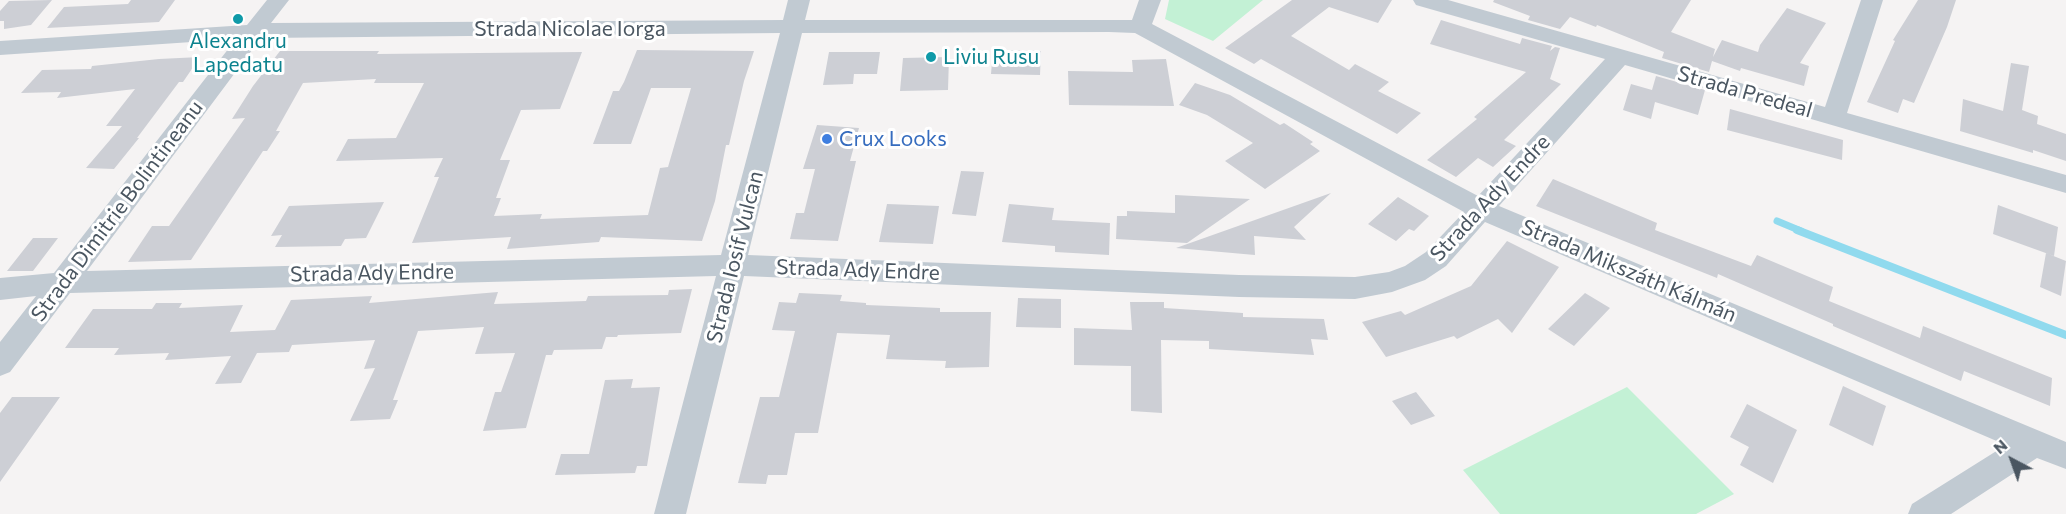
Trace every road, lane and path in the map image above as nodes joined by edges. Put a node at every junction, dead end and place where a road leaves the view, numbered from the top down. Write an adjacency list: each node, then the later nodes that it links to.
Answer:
1 (278, 0): 8 (street, Strada Dimitrie Bolintineanu)
2 (798, 0): 7 (street, Strada Iosif Vulcan)
3 (1150, 0): 6 (street)
4 (1425, 0): 10 (street, Strada Predeal)
5 (1872, 0): 11 (street)
6 (1140, 27): 7 (street, Strada Nicolae Iorga); 13 (street, Strada Mikszáth Kálmán)
7 (792, 28): 8 (street, Strada Nicolae Iorga); 14 (street, Strada Iosif Vulcan)
8 (254, 31): 9 (street, Strada Nicolae Iorga); 15 (street, Strada Dimitrie Bolintineanu)
9 (0, 48)
10 (1620, 56): 11 (street, Strada Predeal); 13 (street, Strada Ady Endre)
11 (1833, 118): 12 (street, Strada Predeal)
12 (2066, 184)
13 (1480, 209): 14 (street, Strada Ady Endre); 18 (street, Strada Mikszáth Kálmán)
14 (734, 265): 15 (street, Strada Ady Endre); 20 (street, Strada Iosif Vulcan)
15 (63, 282): 16 (street, Strada Ady Endre); 17 (street, Strada Dimitrie Bolintineanu)
16 (0, 288)
17 (0, 364)
18 (2034, 443): 19 (street, Strada Mikszáth Kálmán); 21 (street)
19 (2066, 456)
20 (670, 514)
21 (1924, 514)

